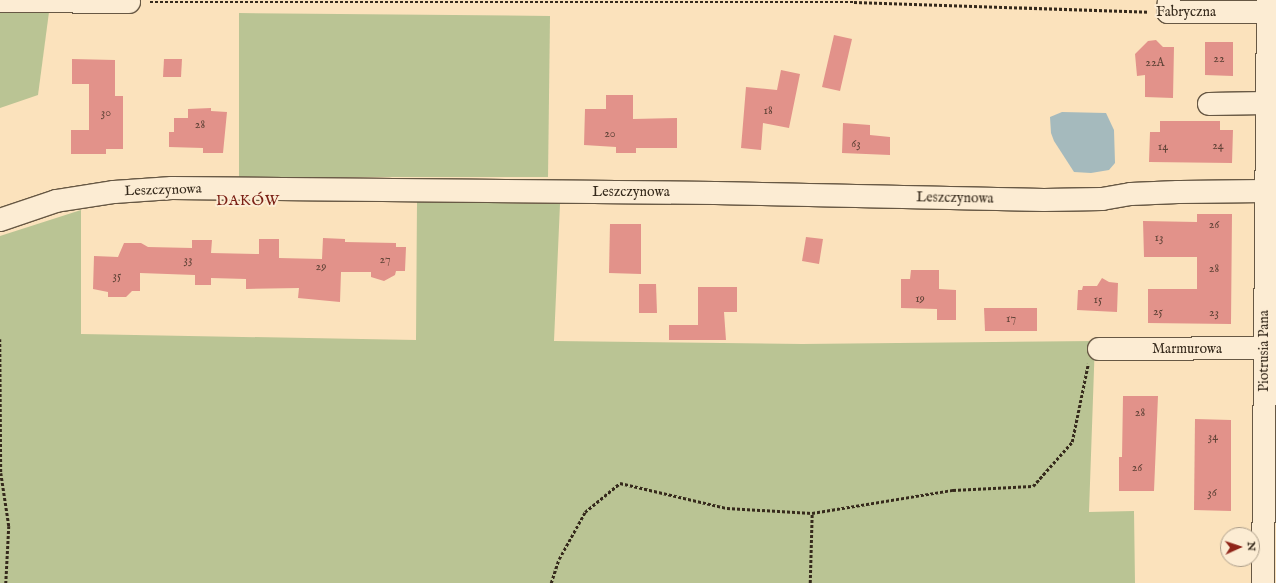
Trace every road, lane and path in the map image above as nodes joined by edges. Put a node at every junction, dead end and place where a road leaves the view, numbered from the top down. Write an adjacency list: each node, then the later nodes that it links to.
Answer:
1 (0, 1): 3 (street)
2 (854, 1): 3 (path, Fabryczna); 5 (path, Fabryczna)
3 (129, 2)
4 (1270, 5): 5 (street, Fabryczna); 7 (street, Piotrusia Pana)
5 (1169, 6)
6 (1209, 104): 7 (street)
7 (1266, 104): 8 (street, Piotrusia Pana)
8 (1269, 180): 9 (street, Leszczynowa); 11 (street, Piotrusia Pana)
9 (0, 220)
10 (0, 339): 13 (path)
11 (1270, 348): 12 (street, Marmurowa); 18 (street, Piotrusia Pana)
12 (1099, 349): 14 (path)
13 (1, 472): 15 (path)
14 (812, 513): 16 (path); 17 (path)
15 (6, 583)
16 (552, 583)
17 (810, 583)
18 (1263, 583)

